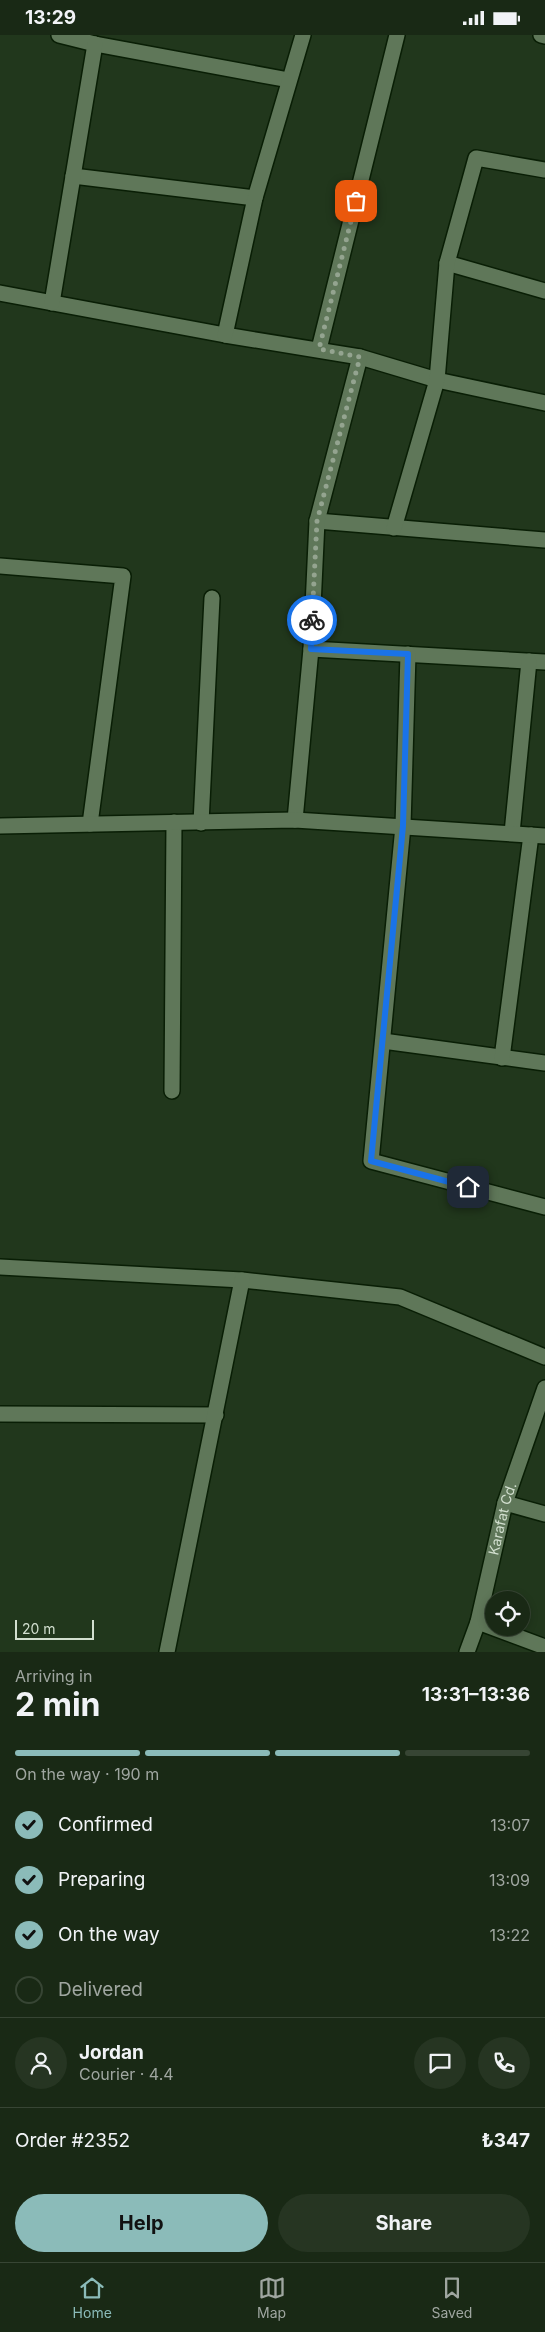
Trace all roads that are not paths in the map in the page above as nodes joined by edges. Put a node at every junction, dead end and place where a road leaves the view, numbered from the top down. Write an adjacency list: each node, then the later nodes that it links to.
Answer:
1 (59, 35): 6 (street)
2 (303, 35): 7 (street)
3 (397, 35): 16 (street)
4 (541, 35): 5 (street)
5 (545, 36)
6 (95, 44): 7 (street); 9 (street)
7 (289, 80): 10 (street)
8 (545, 170): 11 (street)
9 (73, 176): 10 (street); 14 (street)
10 (255, 198): 15 (street)
11 (447, 263): 12 (street); 18 (street)
12 (545, 291)
13 (0, 293): 14 (street)
14 (52, 303): 15 (street)
15 (225, 335): 16 (street)
16 (319, 349): 17 (street)
17 (360, 357): 18 (street); 20 (street)
18 (437, 380): 19 (street); 21 (street)
19 (545, 403)
20 (317, 521): 21 (street); 25 (street)
21 (394, 528): 22 (street)
22 (545, 540)
23 (0, 566): 32 (street)
24 (212, 597): 31 (street)
25 (311, 649): 26 (street); 29 (street)
26 (408, 654): 27 (street); 34 (street)
27 (529, 661): 28 (street); 35 (street)
28 (545, 662)
29 (295, 820): 31 (street); 34 (street)
30 (174, 822): 31 (street); 32 (street); 40 (street)
31 (201, 823)
32 (90, 824): 33 (street)
33 (0, 826)
34 (403, 826): 35 (street); 37 (street)
35 (512, 833): 36 (street)
36 (538, 835): 38 (street)
37 (383, 1041): 38 (street); 41 (street)
38 (502, 1057): 39 (street)
39 (545, 1063)
40 (172, 1091)
41 (545, 1207)
42 (0, 1267): 43 (street)
43 (242, 1280): 44 (street); 47 (street)
44 (545, 1357)
45 (545, 1388): 48 (street, Karafat Cd.)
46 (0, 1414): 47 (street)
47 (216, 1415): 52 (street)
48 (505, 1503): 49 (street); 50 (street, Karafat Cd.)
49 (545, 1514)
50 (478, 1623): 51 (street); 53 (street, Karafat Cd.)
51 (545, 1647)
52 (167, 1652)
53 (466, 1652)

